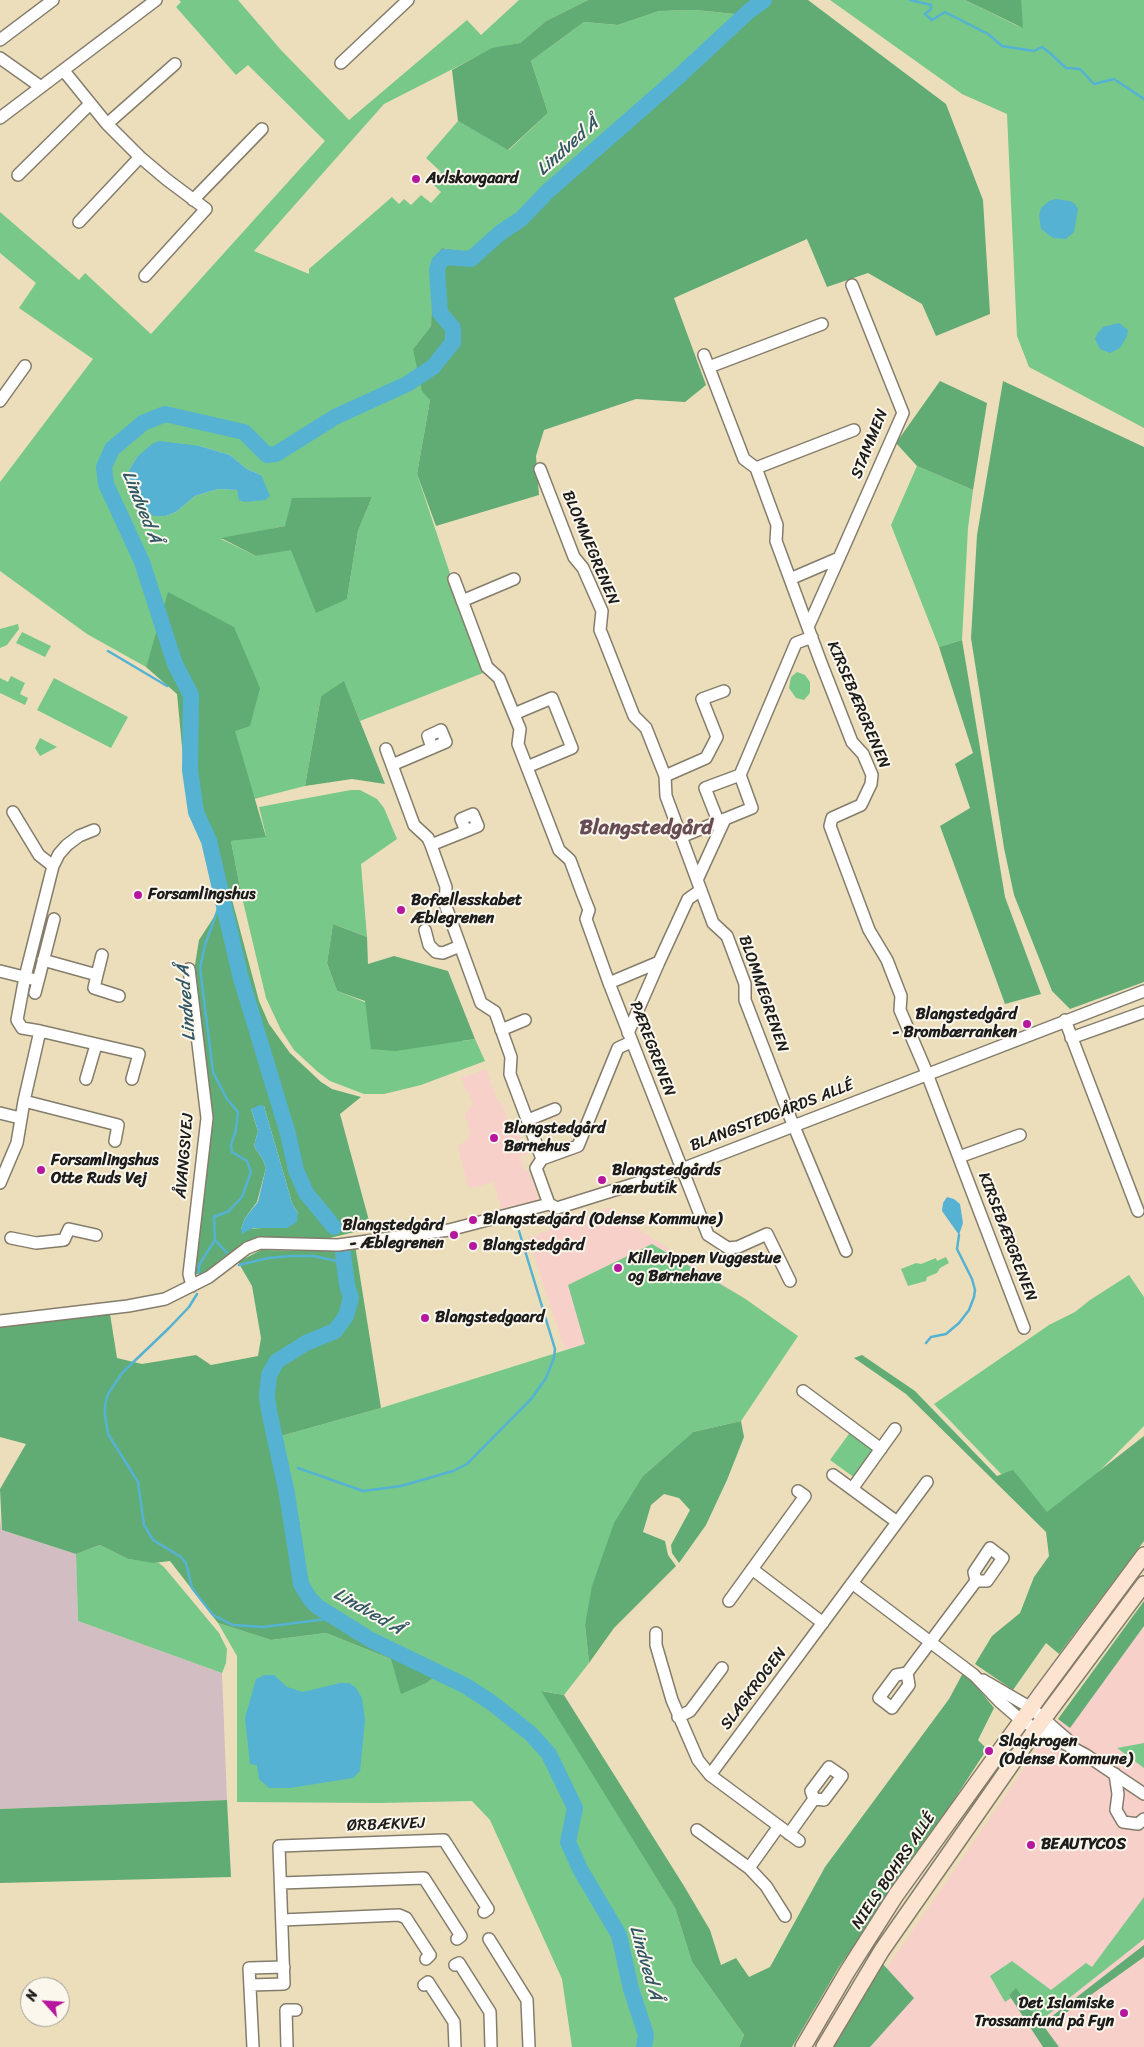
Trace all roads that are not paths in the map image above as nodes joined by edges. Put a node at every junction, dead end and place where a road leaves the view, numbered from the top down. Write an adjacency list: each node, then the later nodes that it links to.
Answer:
1 (53, 0): 4 (street)
2 (156, 0): 8 (street)
3 (408, 0): 7 (street)
4 (0, 40)
5 (0, 58): 9 (street)
6 (175, 64): 12 (street)
7 (341, 64)
8 (64, 71): 9 (street); 10 (street)
9 (41, 87): 11 (street)
10 (90, 104): 12 (street); 15 (street)
11 (0, 118)
12 (107, 124): 14 (street)
13 (262, 129): 16 (street)
14 (140, 157): 16 (street); 17 (street)
15 (18, 175)
16 (193, 200): 18 (street)
17 (79, 222)
18 (144, 276)
19 (852, 285): 28 (street, STAMMEN)
20 (822, 324): 23 (street)
21 (704, 355): 23 (street, KIRSEBÆRGRENEN)
22 (25, 366): 24 (street)
23 (708, 367): 26 (street, KIRSEBÆRGRENEN)
24 (0, 401)
25 (854, 430): 26 (street)
26 (756, 468): 31 (street, KIRSEBÆRGRENEN)
27 (540, 469): 41 (street, BLOMMEGRENEN)
28 (839, 558): 31 (street); 33 (street, STAMMEN)
29 (454, 579): 32 (street, PÆREGRENEN)
30 (514, 579): 32 (street)
31 (790, 579): 33 (street, KIRSEBÆRGRENEN)
32 (462, 601): 35 (street, PÆREGRENEN)
33 (810, 632): 40 (street); 73 (street, KIRSEBÆRGRENEN)
34 (724, 691): 41 (street)
35 (514, 714): 39 (street, PÆREGRENEN); 39 (street)
36 (432, 748): 38 (street)
37 (386, 749): 38 (street)
38 (392, 765): 47 (street)
39 (526, 766): 61 (street, PÆREGRENEN)
40 (740, 775): 43 (street); 43 (street)
41 (665, 776): 46 (street, BLOMMEGRENEN)
42 (12, 812): 48 (street)
43 (722, 820): 46 (street); 49 (street)
44 (94, 830): 48 (street)
45 (466, 831): 47 (street)
46 (681, 837): 49 (street, BLOMMEGRENEN)
47 (431, 845): 52 (street)
48 (53, 866): 59 (street)
49 (699, 886): 55 (street); 81 (street, BLOMMEGRENEN)
50 (54, 919): 54 (street)
51 (425, 930): 52 (street)
52 (460, 946): 68 (street)
53 (102, 954): 58 (street)
54 (43, 960): 58 (street); 60 (street)
55 (659, 962): 61 (street); 70 (street)
56 (189, 969): 94 (street, ÅVANGSVEJ)
57 (0, 971): 59 (street)
58 (98, 975): 64 (street)
59 (25, 978): 60 (street); 69 (street)
60 (38, 981): 63 (street)
61 (609, 983): 70 (street, PÆREGRENEN)
62 (1144, 991): 67 (street, BLANGSTEDGÅRDS ALLÉ)
63 (35, 993)
64 (119, 996)
65 (1144, 1012): 71 (street)
66 (526, 1020): 68 (street)
67 (1065, 1020): 71 (street); 73 (street, BLANGSTEDGÅRDS ALLÉ)
68 (501, 1030): 80 (street)
69 (40, 1031): 72 (street); 76 (street)
70 (630, 1037): 85 (street); 86 (street, PÆREGRENEN)
71 (1071, 1038): 88 (street)
72 (96, 1045): 74 (street); 75 (street)
73 (927, 1074): 81 (street, BLANGSTEDGÅRDS ALLÉ); 84 (street, KIRSEBÆRGRENEN)
74 (86, 1079)
75 (132, 1079)
76 (24, 1101): 79 (street); 83 (street)
77 (554, 1109): 80 (street)
78 (0, 1113): 79 (street)
79 (20, 1118): 87 (street)
80 (528, 1120): 85 (street)
81 (794, 1125): 86 (street, BLANGSTEDGÅRDS ALLÉ); 92 (street, BLOMMEGRENEN)
82 (1020, 1135): 84 (street, KIRSEBÆRGRENEN)
83 (115, 1141)
84 (959, 1157): 96 (street, KIRSEBÆRGRENEN)
85 (542, 1159): 89 (street)
86 (682, 1169): 89 (street, BLANGSTEDGÅRDS ALLÉ); 93 (street, PÆREGRENEN)
87 (0, 1183)
88 (1138, 1202)
89 (549, 1204): 94 (street, BLANGSTEDGÅRDS ALLÉ)
90 (96, 1235): 91 (street)
91 (11, 1238)
92 (846, 1251)
93 (790, 1282)
94 (192, 1286): 95 (street)
95 (0, 1321)
96 (1024, 1328)
97 (803, 1390): 99 (street)
98 (895, 1429): 99 (street)
99 (881, 1448): 102 (street)
100 (833, 1475): 102 (street)
101 (927, 1482): 104 (street, SLAGKROGEN)
102 (852, 1489): 104 (street)
103 (798, 1491): 106 (street)
104 (897, 1522): 108 (street, SLAGKROGEN)
105 (1144, 1556): 118 (street, NIELS BOHRS ALLÉ)
106 (752, 1569): 110 (street); 111 (street)
107 (976, 1581): 113 (street)
108 (852, 1583): 111 (street, SLAGKROGEN); 113 (street)
109 (1144, 1584): 118 (street, NIELS BOHRS ALLÉ)
110 (729, 1601)
111 (823, 1623): 120 (street, SLAGKROGEN)
112 (656, 1633): 117 (street)
113 (931, 1642): 115 (street); 116 (street)
114 (722, 1668): 117 (street)
115 (907, 1673)
116 (974, 1676): 118 (street); 118 (street)
117 (678, 1717): 120 (street)
118 (1033, 1719): 119 (street); 146 (street, NIELS BOHRS ALLÉ); 147 (street, NIELS BOHRS ALLÉ)
119 (1115, 1774): 121 (street); 123 (street)
120 (710, 1775): 124 (street)
121 (1144, 1794)
122 (814, 1799): 126 (street)
123 (1144, 1818)
124 (779, 1826): 126 (street); 128 (street)
125 (697, 1830): 128 (street)
126 (789, 1834): 127 (street)
127 (799, 1841)
128 (749, 1868): 131 (street)
129 (281, 1883): 130 (street, ØRBÆKVEJ); 132 (street, ØRBÆKVEJ); 133 (street)
130 (484, 1912)
131 (785, 1916)
132 (282, 1920): 135 (street); 137 (street, ØRBÆKVEJ)
133 (456, 1939)
134 (489, 1939): 145 (street)
135 (426, 1959)
136 (455, 1965): 144 (street)
137 (284, 1967): 138 (street, ØRBÆKVEJ); 138 (street)
138 (250, 1985): 141 (street)
139 (424, 1985): 143 (street)
140 (296, 2010): 142 (street)
141 (253, 2047)
142 (287, 2047)
143 (455, 2047)
144 (492, 2047)
145 (528, 2047)
146 (803, 2047)
147 (824, 2047)

